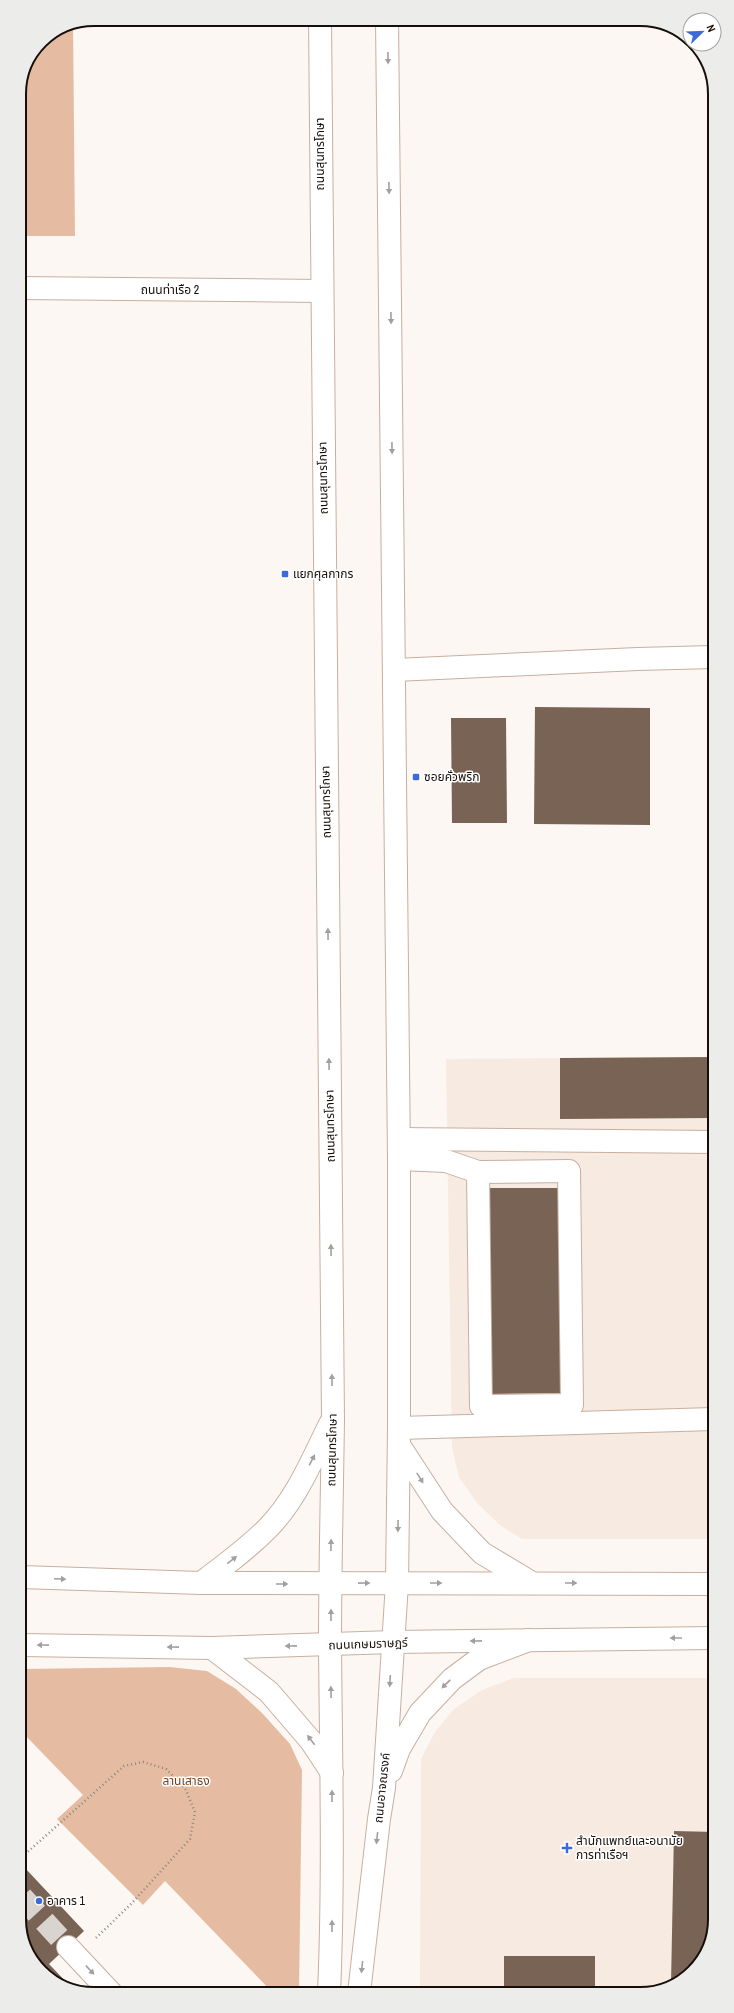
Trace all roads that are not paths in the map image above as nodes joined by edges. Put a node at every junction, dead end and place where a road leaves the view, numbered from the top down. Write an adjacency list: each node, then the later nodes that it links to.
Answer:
1 (320, 26): 4 (main road, ถนนสุนทรโกษา)
2 (388, 26): 6 (main road, one-way to 6)
3 (26, 288): 4 (main road, ถนนท่าเรือ 2)
4 (321, 291): 10 (main road, ถนนสุนทรโกษา, one-way to 4)
5 (708, 657): 6 (main road)
6 (395, 670): 8 (main road)
7 (708, 1142): 8 (main road)
8 (399, 1149): 9 (main road); 12 (main road)
9 (478, 1172): 9 (main road)
10 (333, 1419): 16 (main road, one-way to 10); 17 (main road, ถนนสุนทรโกษา, one-way to 10)
11 (708, 1419): 12 (main road)
12 (399, 1436): 14 (main road, one-way to 14); 15 (main road, one-way to 15)
13 (26, 1577): 16 (main road, one-way to 16)
14 (397, 1583): 15 (main road, one-way to 15); 17 (main road, one-way to 14); 21 (main road, ถนนอาจณรงค์)
15 (532, 1583): 18 (main road, one-way to 18)
16 (201, 1584): 17 (main road, one-way to 17)
17 (331, 1584): 23 (main road, one-way to 17)
18 (708, 1584)
19 (708, 1638): 20 (main road, ถนนเกษมราษฎร์, one-way to 20)
20 (529, 1640): 21 (main road, ถนนเกษมราษฎร์, one-way to 21); 26 (main road, one-way to 26)
21 (393, 1642): 23 (main road, ถนนเกษมราษฎร์); 26 (main road, ถนนอาจณรงค์, one-way to 26)
22 (26, 1645): 24 (main road, ถนนเกษมราษฎร์, one-way to 22)
23 (330, 1645): 24 (main road, ถนนเกษมราษฎร์, one-way to 24); 25 (main road, one-way to 23)
24 (212, 1648): 25 (main road, one-way to 24)
25 (332, 1772): 29 (main road, one-way to 25)
26 (384, 1788): 30 (main road, ถนนอาจณรงค์, one-way to 30)
27 (72, 1952): 28 (main road, one-way to 28)
28 (105, 1987)
29 (329, 1987)
30 (361, 1987)

